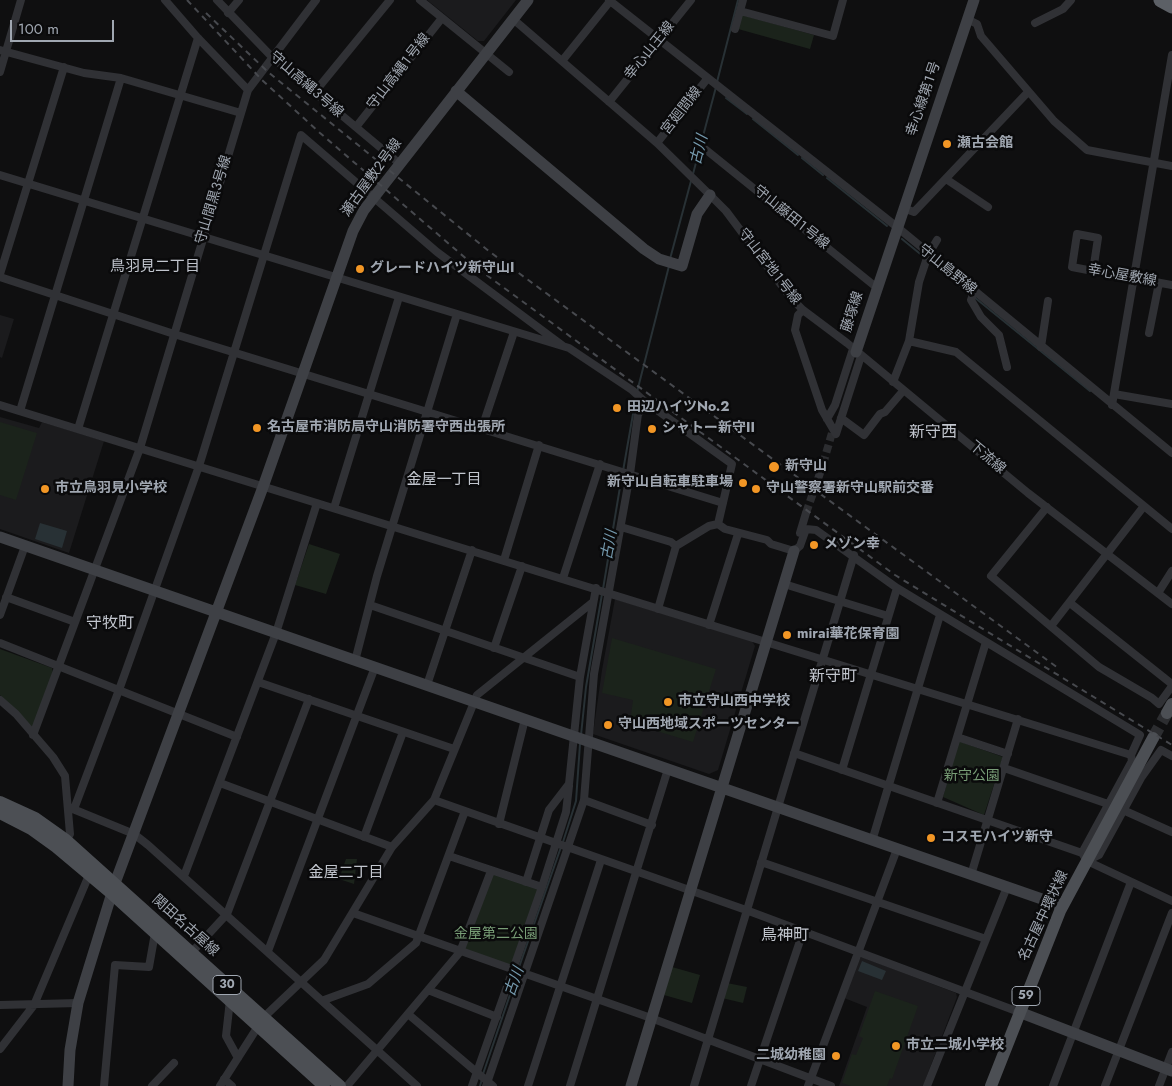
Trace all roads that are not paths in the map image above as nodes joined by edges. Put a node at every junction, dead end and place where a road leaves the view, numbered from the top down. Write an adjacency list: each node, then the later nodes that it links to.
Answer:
1 (21, 0): 26 (street)
2 (165, 0): 24 (street)
3 (217, 0): 18 (street, 守山高縄３号線)
4 (239, 0): 18 (street)
5 (316, 0): 29 (street, 守山間黒３号線)
6 (390, 0): 39 (street)
7 (420, 0): 19 (street)
8 (528, 0): 20 (street, 瀬古屋敷２号線)
9 (610, 0): 25 (street); 30 (street)
10 (691, 0): 25 (street, 幸心山王線)
11 (743, 0): 17 (street)
12 (842, 0): 17 (street)
13 (974, 0): 21 (street, 幸心線第１号)
14 (1071, 0): 22 (street)
15 (1160, 0): 16 (highway)
16 (1172, 6)
17 (740, 12): 23 (street)
18 (228, 13): 29 (street, 守山高縄３号線)
19 (442, 18): 27 (street); 43 (street, 守山高縄１号線)
20 (513, 19): 27 (street, 瀬古屋敷２号線); 30 (street)
21 (968, 20): 38 (street); 56 (street, 幸心線第１号)
22 (1035, 23)
23 (735, 29)
24 (198, 38): 36 (street); 40 (street)
25 (659, 40): 35 (street); 41 (street, 幸心山王線)
26 (3, 51): 31 (street); 32 (street)
27 (485, 54): 33 (street); 37 (street, 瀬古屋敷２号線)
28 (1172, 55): 46 (street)
29 (272, 57): 36 (street, 守山間黒３号線); 39 (street, 守山高縄３号線)
30 (562, 61): 41 (street)
31 (64, 67): 34 (street); 51 (street)
32 (0, 72)
33 (510, 72)
34 (121, 78): 40 (street); 54 (street)
35 (710, 80): 44 (street, 宮廻間線); 58 (street, 守山島野線)
36 (248, 90): 42 (street, 守山間黒３号線)
37 (456, 92): 47 (street, 瀬古屋敷２号線); 52 (street)
38 (1028, 92): 46 (street); 50 (street)
39 (314, 93): 43 (street, 守山高縄３号線)
40 (180, 96): 42 (street); 57 (street)
41 (609, 102): 44 (street)
42 (241, 113): 59 (street, 守山間黒３号線)
43 (356, 127): 47 (street, 守山高縄３号線)
44 (657, 143): 52 (street, 守山宮地１号線)
45 (705, 149): 69 (street, 守山藤田１号線)
46 (1153, 163): 48 (street); 66 (street)
47 (400, 164): 53 (street, 瀬古屋敷２号線)
48 (1172, 166)
49 (0, 175): 51 (street)
50 (946, 179): 55 (street); 56 (street)
51 (28, 183): 54 (street); 64 (street)
52 (710, 194): 74 (street, 守山宮地１号線)
53 (374, 198): 62 (street); 65 (street, 瀬古屋敷２号線); 81 (street)
54 (84, 200): 57 (street); 71 (street)
55 (988, 208)
56 (908, 210): 58 (street, 藤塚線)
57 (142, 219): 59 (street); 75 (street)
58 (897, 227): 61 (street, 守山島野線); 69 (street, 藤塚線)
59 (203, 238): 62 (street); 79 (street, 守山間黒３号線)
60 (937, 240): 61 (street)
61 (928, 255): 70 (street, 守山島野線); 80 (street)
62 (262, 256): 65 (street); 83 (street)
63 (1093, 271): 63 (street, 幸心屋敷線); 66 (street, 幸心屋敷線)
64 (0, 276): 71 (street)
65 (336, 278): 72 (street); 86 (street, 瀬古屋敷２号線)
66 (1134, 278): 67 (street, 幸心屋敷線); 90 (street)
67 (1159, 283): 68 (street, 幸心屋敷線); 78 (street)
68 (1172, 285)
69 (876, 287): 84 (street, 藤塚線)
70 (974, 292): 82 (street, 守山島野線); 85 (street)
71 (55, 295): 75 (street); 95 (street)
72 (399, 297): 76 (street); 89 (street)
73 (1048, 302): 82 (street)
74 (802, 310): 84 (street, 下流線); 98 (street, 守山宮地１号線)
75 (113, 314): 79 (street); 101 (street)
76 (456, 314): 77 (street); 96 (street)
77 (514, 332): 81 (street); 100 (street)
78 (1149, 333)
79 (174, 334): 83 (street); 103 (street, 守山間黒３号線)
80 (910, 341): 87 (street); 113 (street)
81 (563, 346): 91 (street)
82 (1041, 347): 94 (street, 守山島野線)
83 (233, 352): 86 (street); 107 (street)
84 (857, 352): 87 (street, 下流線); 97 (street); 98 (street); 99 (street, 藤塚線)
85 (1007, 366)
86 (303, 373): 89 (street); 110 (street, 瀬古屋敷２号線)
87 (893, 382): 88 (street, 下流線)
88 (903, 391): 97 (street); 114 (street, 下流線)
89 (369, 393): 96 (street); 115 (street)
90 (1114, 394): 92 (street); 94 (street)
91 (645, 402): 108 (street); 112 (street)
92 (1172, 404)
93 (0, 405): 95 (street)
94 (1112, 405): 104 (street, 守山島野線)
95 (20, 411): 101 (street)
96 (427, 411): 100 (street); 118 (street)
97 (841, 418): 98 (street)
98 (827, 420)
99 (834, 426)
100 (482, 428): 102 (street)
101 (78, 429): 103 (street)
102 (539, 445): 105 (street); 129 (street)
103 (140, 448): 107 (street); 131 (street, 守山間黒３号線)
104 (1172, 453)
105 (600, 464): 108 (street); 133 (street)
106 (823, 464): 109 (street)
107 (199, 466): 110 (street); 137 (street)
108 (630, 474): 112 (street); 119 (street)
109 (818, 479)
110 (263, 487): 111 (street); 147 (street, 瀬古屋敷２号線)
111 (317, 503): 115 (street); 155 (street)
112 (723, 503): 117 (street)
113 (1144, 506): 120 (street); 127 (street)
114 (1047, 507): 127 (street, 下流線); 153 (street)
115 (334, 508): 118 (street)
116 (806, 513): 126 (street)
117 (718, 524): 121 (street); 124 (street)
118 (392, 526): 125 (street); 145 (street)
119 (621, 527): 124 (street); 138 (street)
120 (1172, 529)
121 (738, 534): 126 (street); 152 (street)
122 (0, 537): 123 (street)
123 (25, 546): 131 (street); 140 (street)
124 (676, 546): 146 (street)
125 (472, 550): 129 (street); 154 (street)
126 (794, 551): 128 (street); 134 (street)
127 (1108, 554): 139 (street, 下流線); 143 (street)
128 (854, 555): 136 (street); 142 (street)
129 (504, 560): 130 (street)
130 (522, 566): 133 (street); 159 (street)
131 (95, 569): 137 (street); 151 (street, 守山間黒３号線)
132 (1172, 572): 139 (street)
133 (563, 578): 135 (street)
134 (784, 584): 142 (street); 156 (street)
135 (596, 588): 138 (street); 141 (street)
136 (897, 588): 149 (street); 150 (street)
137 (155, 590): 147 (street); 171 (street)
138 (610, 593): 146 (street); 185 (street)
139 (1158, 593): 144 (street, 下流線)
140 (6, 597): 148 (street); 151 (street)
141 (593, 602): 160 (street); 166 (street)
142 (840, 602): 150 (street); 162 (street)
143 (1070, 603): 153 (street); 169 (street)
144 (1172, 604)
145 (370, 605): 154 (street); 161 (street)
146 (658, 609): 152 (street)
147 (216, 612): 155 (street); 176 (street, 瀬古屋敷２号線)
148 (0, 615)
149 (940, 615): 157 (street); 170 (street)
150 (888, 616): 165 (street)
151 (75, 622): 163 (street, 守山間黒３号線)
152 (709, 625): 156 (street)
153 (1052, 626): 169 (street)
154 (445, 632): 159 (street); 168 (street)
155 (276, 633): 161 (street); 167 (street)
156 (767, 642): 162 (street); 197 (street)
157 (986, 642): 175 (street); 189 (street)
158 (0, 643): 163 (street)
159 (494, 648): 160 (street)
160 (525, 658): 166 (street); 174 (street)
161 (355, 660): 164 (street)
162 (822, 660): 165 (street); 187 (street)
163 (59, 666): 171 (street); 181 (street, 守山間黒３号線)
164 (375, 667): 168 (street); 177 (street)
165 (871, 674): 170 (street); 193 (street)
166 (580, 677): 185 (street)
167 (258, 682): 172 (street); 182 (street)
168 (427, 685): 174 (street)
169 (1172, 685)
170 (918, 687): 175 (street); 196 (street)
171 (119, 690): 176 (street); 205 (street)
172 (309, 699): 177 (street); 201 (street)
173 (0, 700): 181 (street)
174 (474, 702): 178 (street); 186 (street)
175 (967, 703): 179 (street); 183 (street)
176 (178, 714): 182 (street); 214 (street, 瀬古屋敷２号線)
177 (356, 716): 180 (street); 209 (street)
178 (525, 719): 185 (street); 211 (street)
179 (1018, 719): 188 (street); 189 (street)
180 (403, 732): 186 (street); 215 (street)
181 (33, 736): 205 (street)
182 (237, 737): 194 (street)
183 (957, 737): 188 (street); 202 (street)
184 (1153, 738): 224 (main road, 名古屋中環状線 / 59)
185 (581, 739): 192 (street); 195 (street); 199 (street)
186 (454, 749): 198 (street)
187 (794, 753): 193 (street); 204 (street)
188 (1008, 754): 191 (street)
189 (1131, 755): 203 (street)
190 (1172, 756): 206 (street)
191 (1004, 768): 203 (street); 210 (street)
192 (668, 769): 197 (street); 212 (street)
193 (842, 770): 196 (street)
194 (220, 783): 201 (street); 231 (street)
195 (569, 784): 216 (street); 219 (street)
196 (888, 786): 202 (street); 218 (street)
197 (722, 788): 204 (street); 237 (street)
198 (434, 800): 207 (street); 220 (street)
199 (584, 800): 212 (street); 221 (street)
200 (0, 802): 217 (main road, 関田名古屋線 / 30)
201 (269, 802): 209 (street); 243 (street)
202 (937, 803): 210 (street)
203 (1108, 804): 224 (street)
204 (778, 807): 218 (street); 226 (street)
205 (71, 808): 214 (street); 217 (street)
206 (1123, 810): 213 (street); 224 (street)
207 (465, 811): 211 (street); 223 (street)
208 (0, 813): 229 (main road, 関田名古屋線 / 30)
209 (318, 820): 215 (street); 249 (street)
210 (988, 820): 224 (street); 230 (street)
211 (499, 824): 216 (street)
212 (652, 824): 228 (street)
213 (1172, 832)
214 (134, 834): 231 (street); 236 (street, 瀬古屋敷２号線)
215 (364, 837): 220 (street)
216 (541, 839): 219 (street); 232 (street)
217 (66, 840): 236 (main road, 関田名古屋線 / 30)
218 (872, 841): 222 (street)
219 (556, 844): 221 (street); 234 (street)
220 (392, 847): 244 (street)
221 (568, 849): 225 (street); 254 (street)
222 (897, 849): 230 (street); 239 (street)
223 (449, 856): 227 (street); 247 (street)
224 (1084, 857): 233 (street); 240 (main road, 名古屋中環状線 / 59)
225 (601, 860): 228 (street); 256 (street)
226 (760, 862): 239 (street); 241 (street)
227 (491, 871): 232 (street); 250 (street)
228 (637, 872): 237 (street); 261 (street)
229 (89, 875): 236 (main road, 関田名古屋線 / 30); 264 (street)
230 (971, 875): 235 (street)
231 (184, 876): 243 (street)
232 (526, 882): 234 (street)
233 (1131, 882): 238 (street); 270 (street)
234 (542, 887): 253 (street)
235 (1007, 887): 240 (street); 248 (street)
236 (113, 888): 246 (main road, 関田名古屋線 / 30); 252 (main road, 関田名古屋線 / 30); 262 (street, 瀬古屋敷２号線)
237 (691, 890): 241 (street); 268 (street)
238 (1172, 901)
239 (877, 902): 248 (street); 251 (street)
240 (1062, 906): 265 (main road, 名古屋中環状線 / 59)
241 (746, 910): 245 (street); 271 (street)
242 (1172, 913): 274 (street)
243 (227, 914): 249 (street); 252 (street)
244 (353, 914): 247 (street); 255 (street)
245 (803, 932): 251 (street); 277 (street)
246 (155, 933): 259 (main road, 関田名古屋線 / 30); 285 (street)
247 (420, 937): 250 (street); 260 (street)
248 (986, 939): 258 (street)
249 (268, 951): 255 (street)
250 (460, 952): 253 (street); 257 (street)
251 (858, 952): 258 (street); 281 (street)
252 (192, 953): 269 (main road, 関田名古屋線 / 30)
253 (513, 971): 254 (street); 267 (street)
254 (523, 974): 256 (street); 283 (street)
255 (302, 982): 260 (street); 269 (street)
256 (560, 987): 261 (street); 293 (street)
257 (428, 990): 266 (street); 267 (street)
258 (965, 990): 265 (street); 299 (street)
259 (230, 1000): 269 (main road, 関田名古屋線 / 30); 276 (street)
260 (324, 1000): 273 (street)
261 (597, 1000): 268 (street); 294 (street)
262 (78, 1004): 264 (street); 284 (street, 瀬古屋敷２号線)
263 (0, 1005): 264 (street)
264 (34, 1005): 272 (street)
265 (1019, 1012): 270 (street); 300 (main road, 名古屋中環状線 / 59)
266 (408, 1014): 273 (street); 280 (street)
267 (497, 1017): 280 (street)
268 (651, 1018): 271 (street); 295 (street)
269 (260, 1021): 276 (street); 288 (main road, 関田名古屋線 / 30); 289 (main road, 関田名古屋線 / 30)
270 (1074, 1033): 274 (street); 301 (street)
271 (707, 1040): 277 (street); 296 (street)
272 (0, 1050)
273 (378, 1050): 290 (street); 291 (street)
274 (1119, 1051): 279 (street); 302 (street)
275 (1172, 1052): 279 (street)
276 (238, 1058): 282 (street)
277 (759, 1060): 281 (street); 297 (street)
278 (174, 1063): 286 (street)
279 (1169, 1069): 303 (street)
280 (477, 1073): 283 (street); 292 (street)
281 (809, 1082): 298 (street)
282 (222, 1083): 287 (street)
283 (489, 1085)
284 (68, 1086)
285 (104, 1086)
286 (152, 1086)
287 (232, 1086)
288 (324, 1086)
289 (340, 1086)
290 (347, 1086)
291 (417, 1086)
292 (472, 1086)
293 (528, 1086)
294 (570, 1086)
295 (631, 1086)
296 (694, 1086)
297 (751, 1086)
298 (831, 1086)
299 (927, 1086)
300 (991, 1086)
301 (1053, 1086)
302 (1105, 1086)
303 (1159, 1086)

